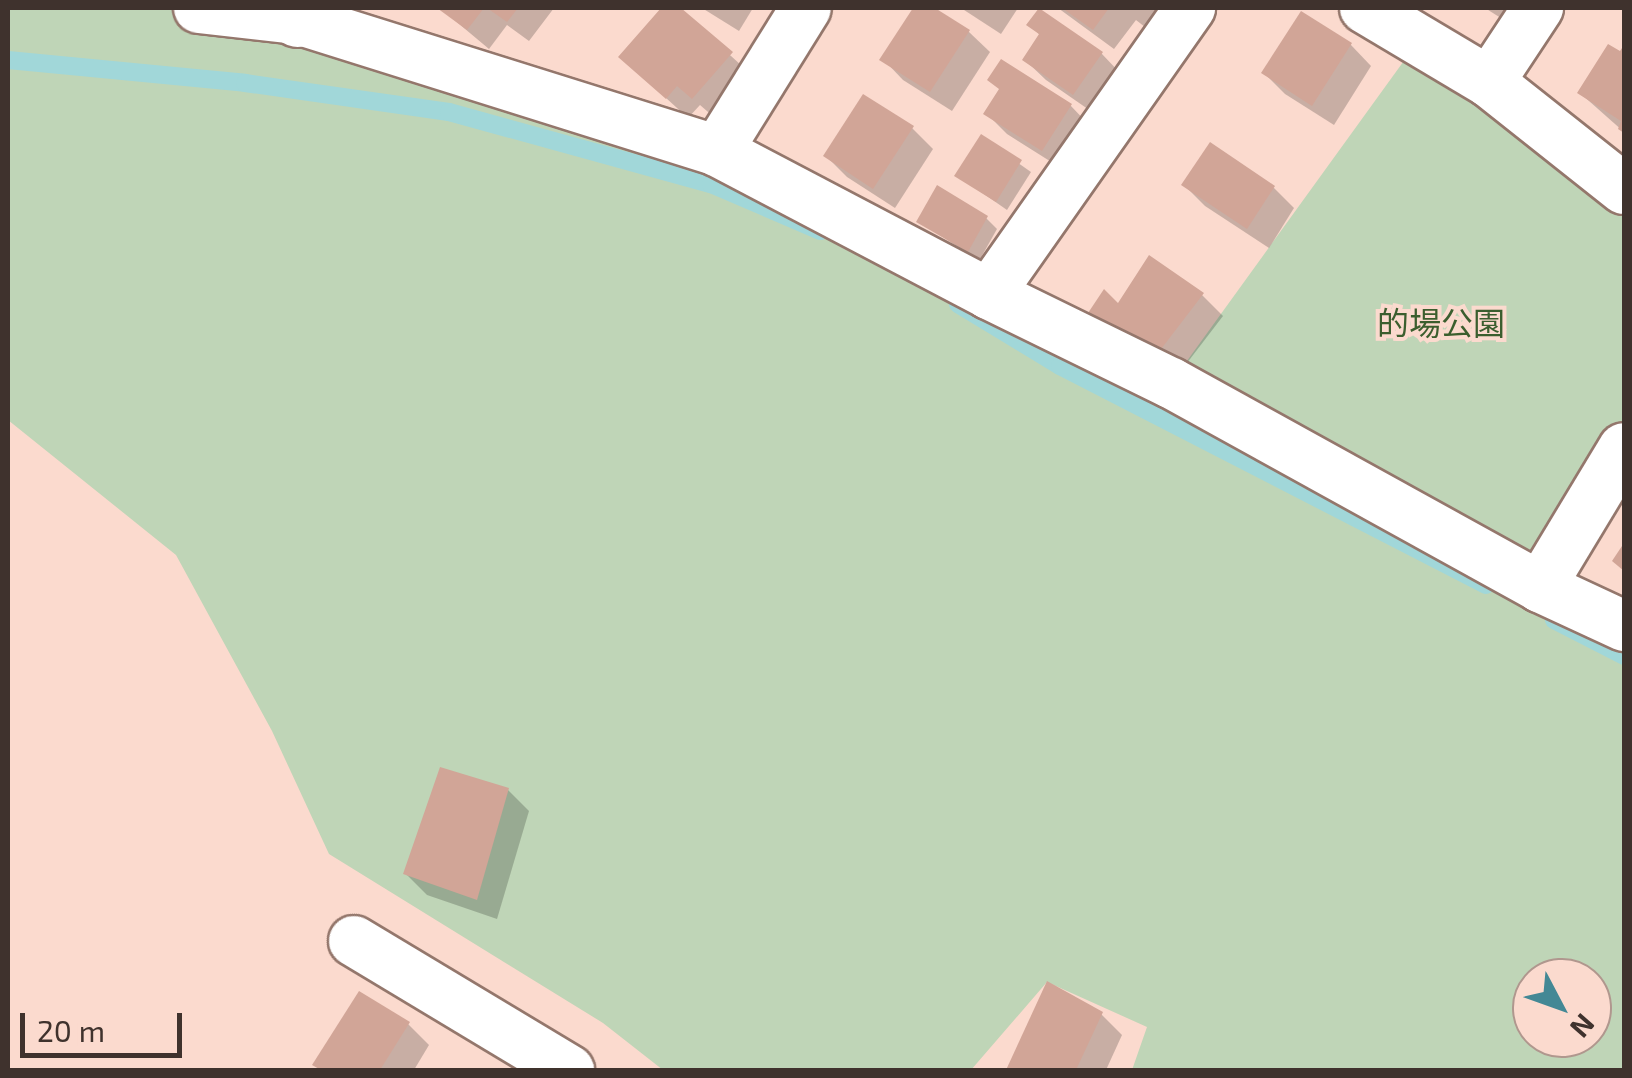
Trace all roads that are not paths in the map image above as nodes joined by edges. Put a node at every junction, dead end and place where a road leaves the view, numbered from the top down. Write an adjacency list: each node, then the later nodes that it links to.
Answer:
1 (200, 8): 6 (street)
2 (806, 8): 8 (street)
3 (1190, 8): 10 (street)
4 (1365, 8): 7 (street)
5 (1538, 8): 7 (street)
6 (300, 13): 8 (street)
7 (1489, 82): 9 (street)
8 (717, 151): 10 (street)
9 (1624, 189)
10 (989, 294): 12 (street)
11 (1624, 448): 12 (street)
12 (1540, 586): 13 (street)
13 (1624, 626)
14 (354, 941): 15 (street)
15 (569, 1070)

